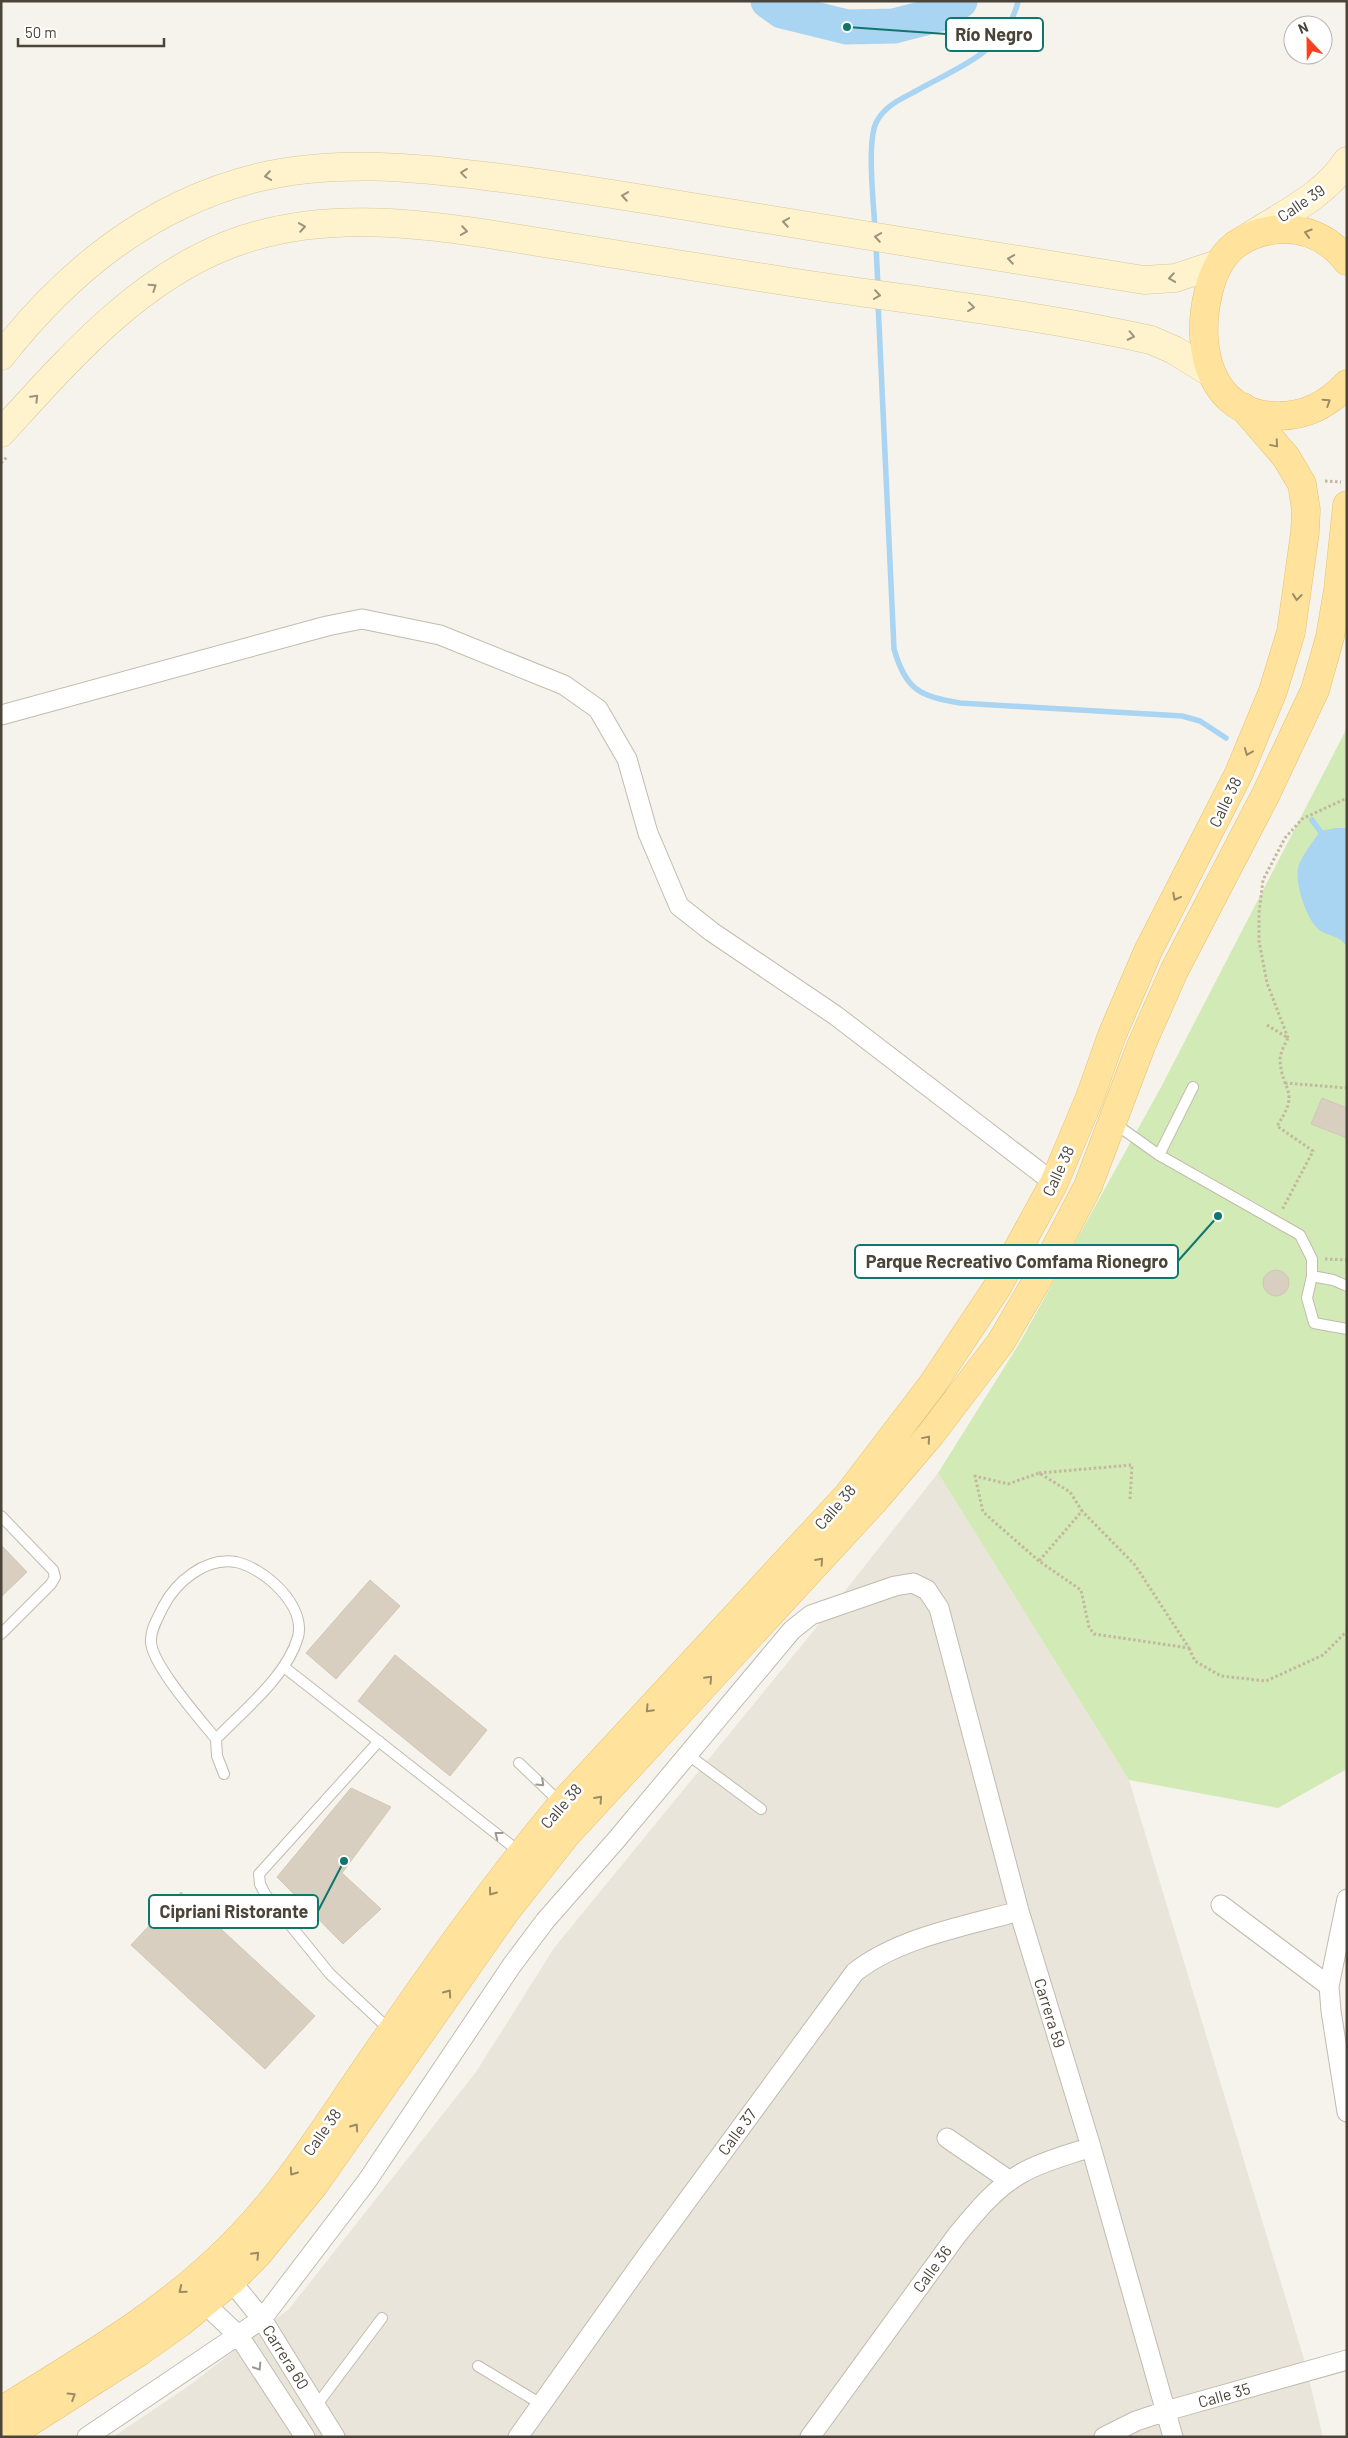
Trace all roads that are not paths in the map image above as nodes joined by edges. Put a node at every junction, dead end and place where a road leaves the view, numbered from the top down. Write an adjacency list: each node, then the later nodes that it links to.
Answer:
1 (1347, 161): 2 (street, Calle 39)
2 (1248, 237): 3 (main road, one-way to 2); 4 (main road)
3 (1347, 261)
4 (1218, 264): 5 (street, one-way to 5); 6 (main road)
5 (1, 356)
6 (1211, 372): 8 (main road); 9 (street, one-way to 6)
7 (1347, 384): 8 (main road, one-way to 7)
8 (1243, 407): 15 (main road, Calle 38, one-way to 15)
9 (7, 442)
10 (1347, 505): 13 (main road, Calle 38)
11 (1, 715): 15 (street)
12 (1193, 1087): 14 (lane)
13 (1113, 1123): 14 (lane); 39 (main road, Calle 38, one-way to 13)
14 (1159, 1155): 16 (lane)
15 (1054, 1184): 27 (main road, Calle 38, one-way to 27)
16 (1312, 1276): 17 (lane); 18 (lane)
17 (1347, 1286)
18 (1347, 1329)
19 (1, 1516): 20 (lane)
20 (1, 1634)
21 (284, 1667): 22 (lane); 22 (lane); 23 (lane)
22 (216, 1739): 26 (lane)
23 (379, 1741): 29 (lane, one-way to 23); 34 (lane)
24 (687, 1754): 28 (lane); 32 (street, Carrera 59); 42 (street)
25 (519, 1763): 27 (lane, one-way to 27)
26 (224, 1774)
27 (562, 1804): 29 (main road, Calle 38)
28 (761, 1809)
29 (521, 1853): 34 (main road, Calle 38, one-way to 34)
30 (1347, 1899): 33 (street)
31 (1221, 1905): 33 (street)
32 (1019, 1911): 37 (street, Carrera 59); 46 (street, Calle 37)
33 (1329, 1986): 35 (street)
34 (392, 2032): 48 (main road, Calle 38, one-way to 48)
35 (1347, 2112)
36 (947, 2138): 38 (street)
37 (1091, 2147): 38 (street, Calle 36); 49 (street, Carrera 59)
38 (1010, 2181): 56 (street, Calle 36)
39 (231, 2281): 40 (main road, Calle 38); 42 (street, Carrera 60)
40 (205, 2304): 43 (street, Carrera 60); 50 (main road, Calle 38, one-way to 40)
41 (382, 2318): 47 (lane)
42 (262, 2319): 43 (street); 47 (street, Carrera 60)
43 (239, 2336): 52 (street); 53 (street, Carrera 60, one-way to 53)
44 (1347, 2360): 49 (street, Calle 35)
45 (478, 2366): 46 (lane)
46 (541, 2404): 55 (street, Calle 37)
47 (316, 2406): 54 (street, Carrera 60)
48 (1, 2411)
49 (1166, 2411): 57 (street, Calle 35); 58 (street, Carrera 59)
50 (22, 2429): 51 (main road, Calle 38)
51 (6, 2437)
52 (87, 2437)
53 (305, 2437)
54 (335, 2437)
55 (518, 2437)
56 (810, 2437)
57 (1104, 2437)
58 (1173, 2437)

